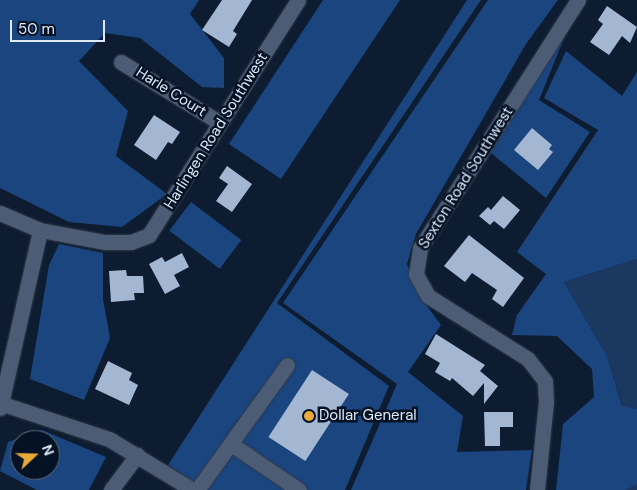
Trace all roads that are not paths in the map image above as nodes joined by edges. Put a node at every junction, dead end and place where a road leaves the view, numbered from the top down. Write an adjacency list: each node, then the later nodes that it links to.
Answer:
1 (298, 0): 4 (street, Harlingen Road Southwest)
2 (578, 0): 15 (street, Sexton Road Southwest)
3 (121, 62): 4 (street, Harle Court)
4 (220, 123): 6 (street, Harlingen Road Southwest)
5 (0, 213): 6 (street)
6 (40, 230): 8 (street)
7 (287, 365): 9 (street)
8 (0, 405): 10 (street)
9 (231, 444): 13 (street); 14 (street)
10 (137, 455): 11 (street); 12 (street)
11 (111, 490)
12 (193, 490)
13 (197, 490)
14 (299, 490)
15 (537, 490)

